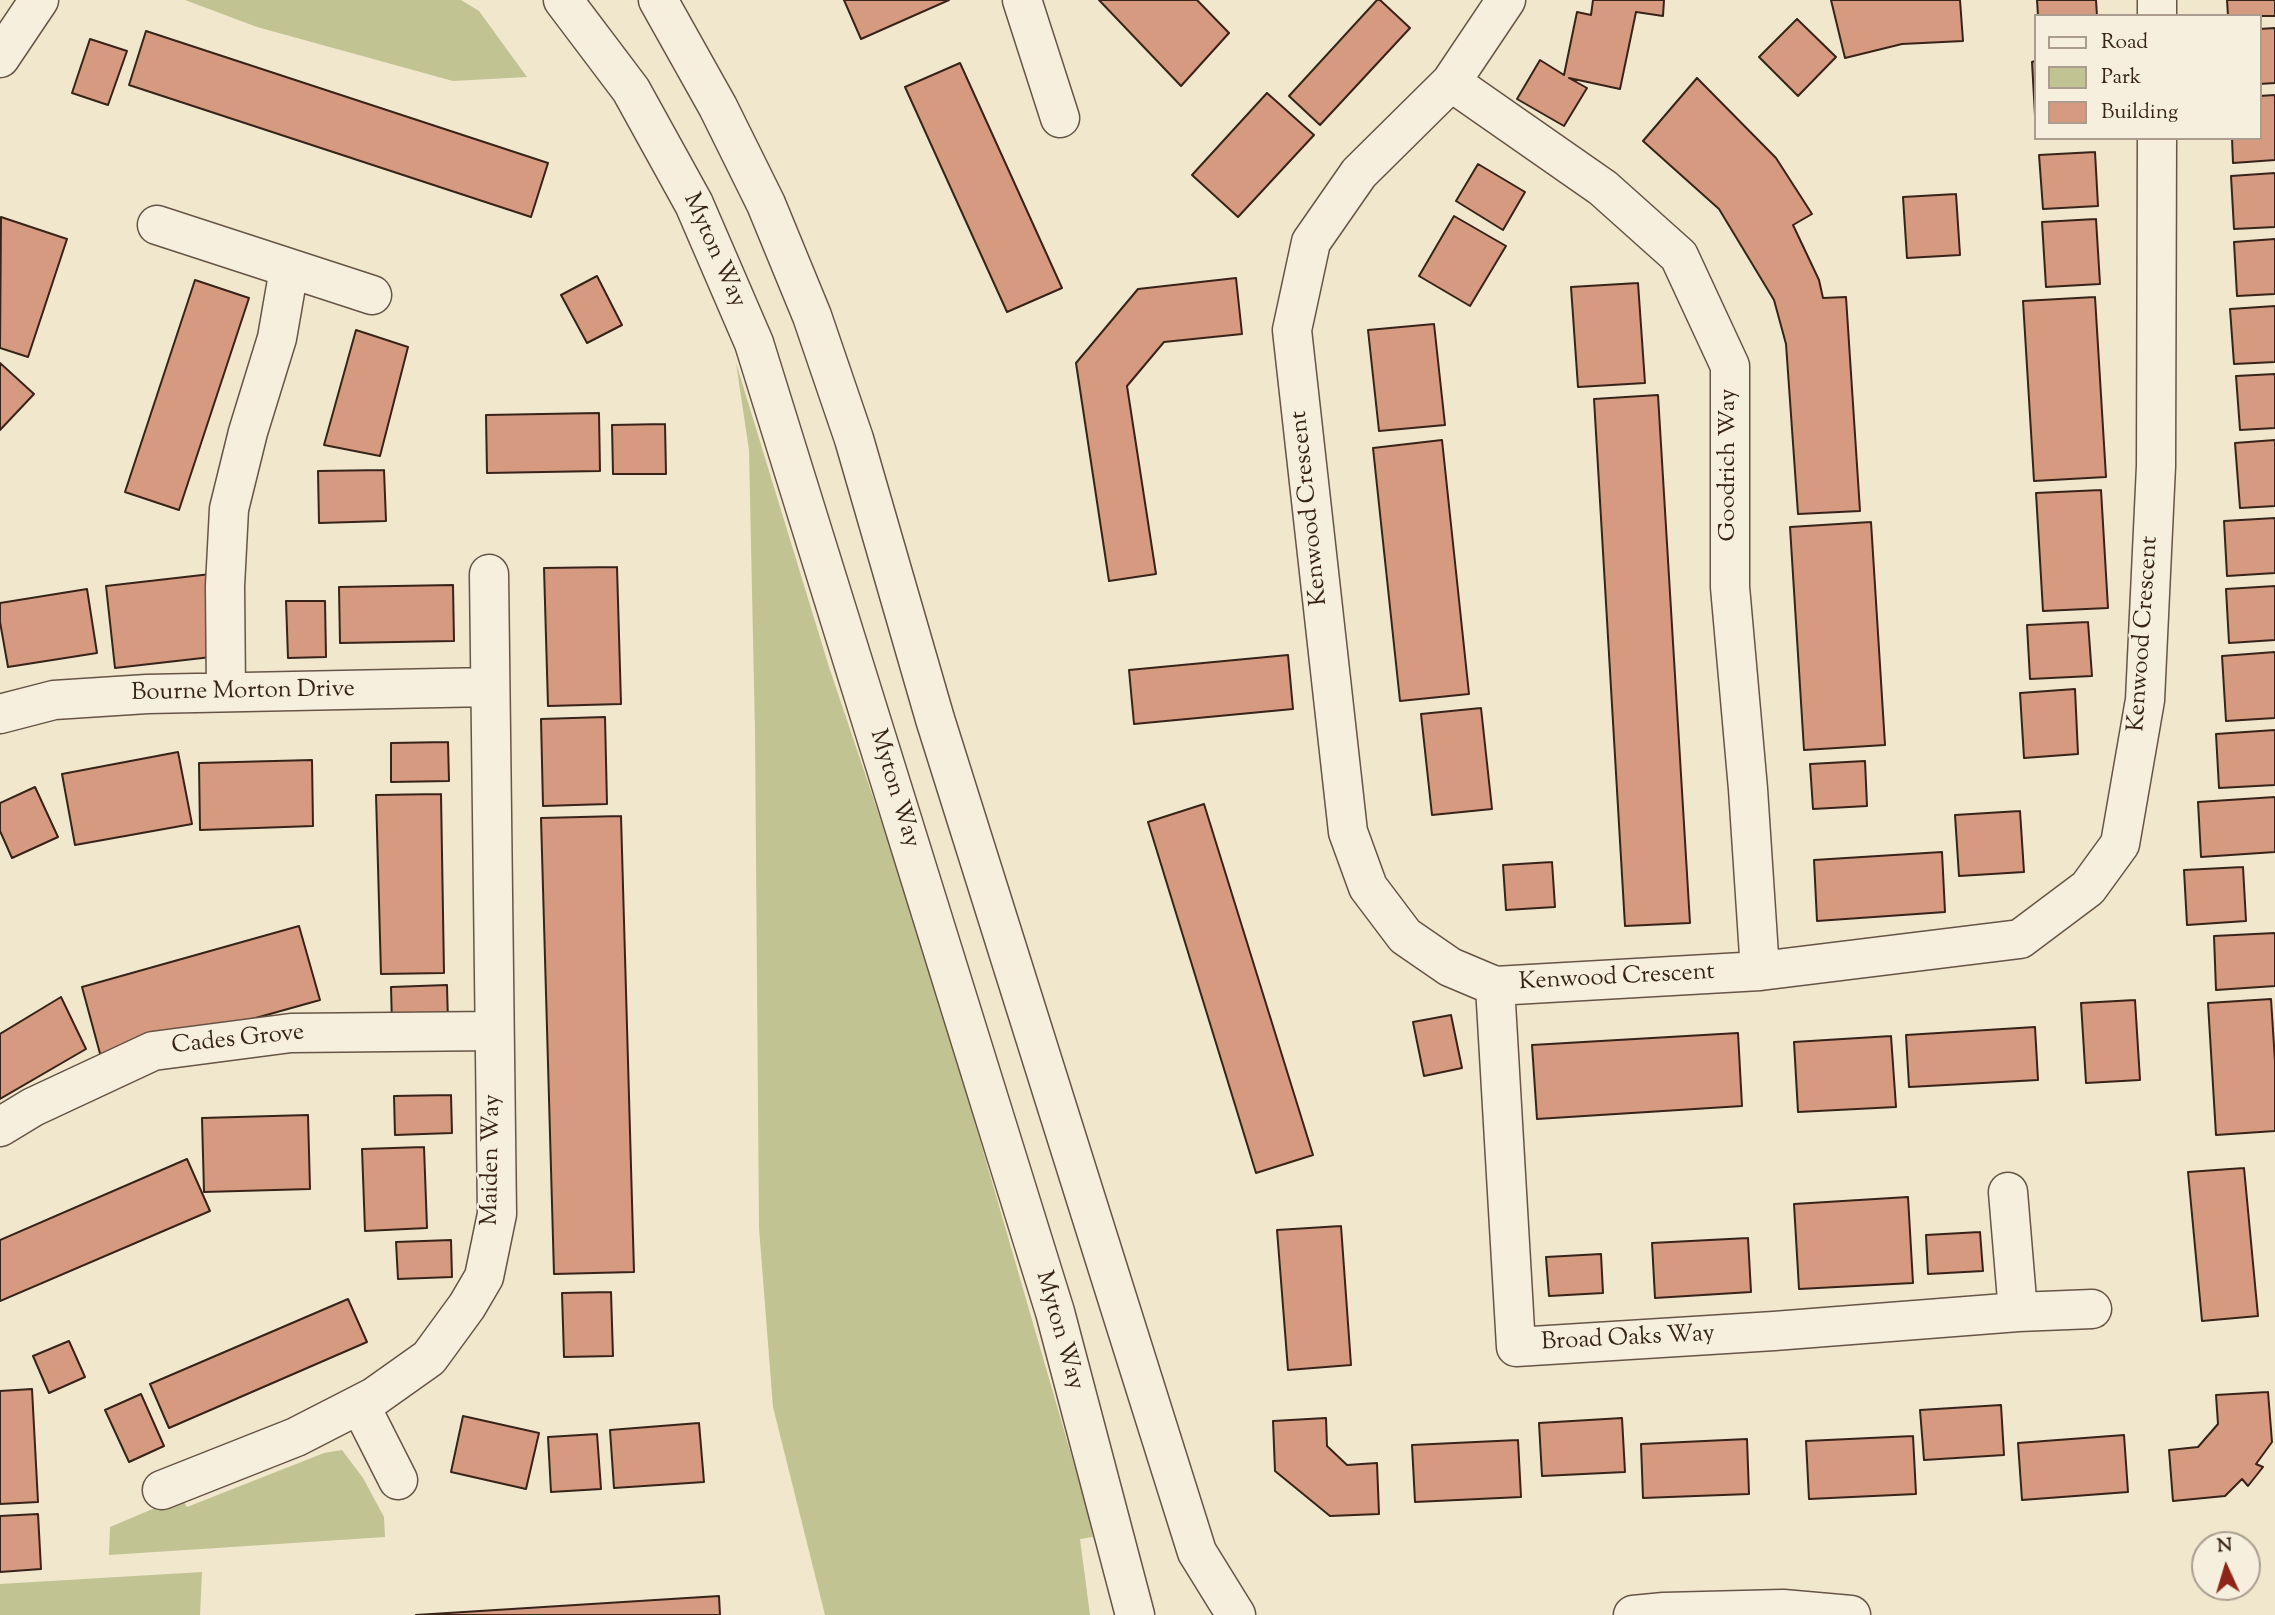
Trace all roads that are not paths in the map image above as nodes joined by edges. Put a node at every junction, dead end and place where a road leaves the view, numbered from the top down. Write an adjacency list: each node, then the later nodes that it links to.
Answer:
1 (18, 0): 7 (street)
2 (39, 0): 8 (street)
3 (658, 0): 30 (street)
4 (1022, 0): 10 (street)
5 (1506, 0): 9 (street, Kenwood Crescent)
6 (563, 1): 29 (street, Myton Way)
7 (0, 47)
8 (0, 58)
9 (1451, 82): 19 (street, Goodrich Way); 20 (street, Kenwood Crescent)
10 (1060, 118)
11 (2157, 140): 19 (street, Kenwood Crescent)
12 (157, 225): 13 (street)
13 (289, 269): 14 (street); 17 (street)
14 (372, 295)
15 (489, 574): 16 (street, Maiden Way)
16 (489, 687): 17 (street, Bourne Morton Drive); 21 (street, Maiden Way)
17 (226, 692): 18 (street, Bourne Morton Drive)
18 (0, 714)
19 (1760, 971): 20 (street, Kenwood Crescent)
20 (1495, 986): 25 (street, Broad Oaks Way)
21 (494, 1031): 22 (street, Cades Grove); 26 (street, Maiden Way)
22 (0, 1127)
23 (2008, 1192): 25 (street)
24 (2092, 1308): 25 (street, Broad Oaks Way)
25 (2018, 1312)
26 (360, 1405): 27 (street); 28 (street, Maiden Way)
27 (398, 1480)
28 (162, 1490)
29 (1135, 1615)
30 (1236, 1615)
31 (1633, 1615): 32 (street)
32 (1851, 1615)

